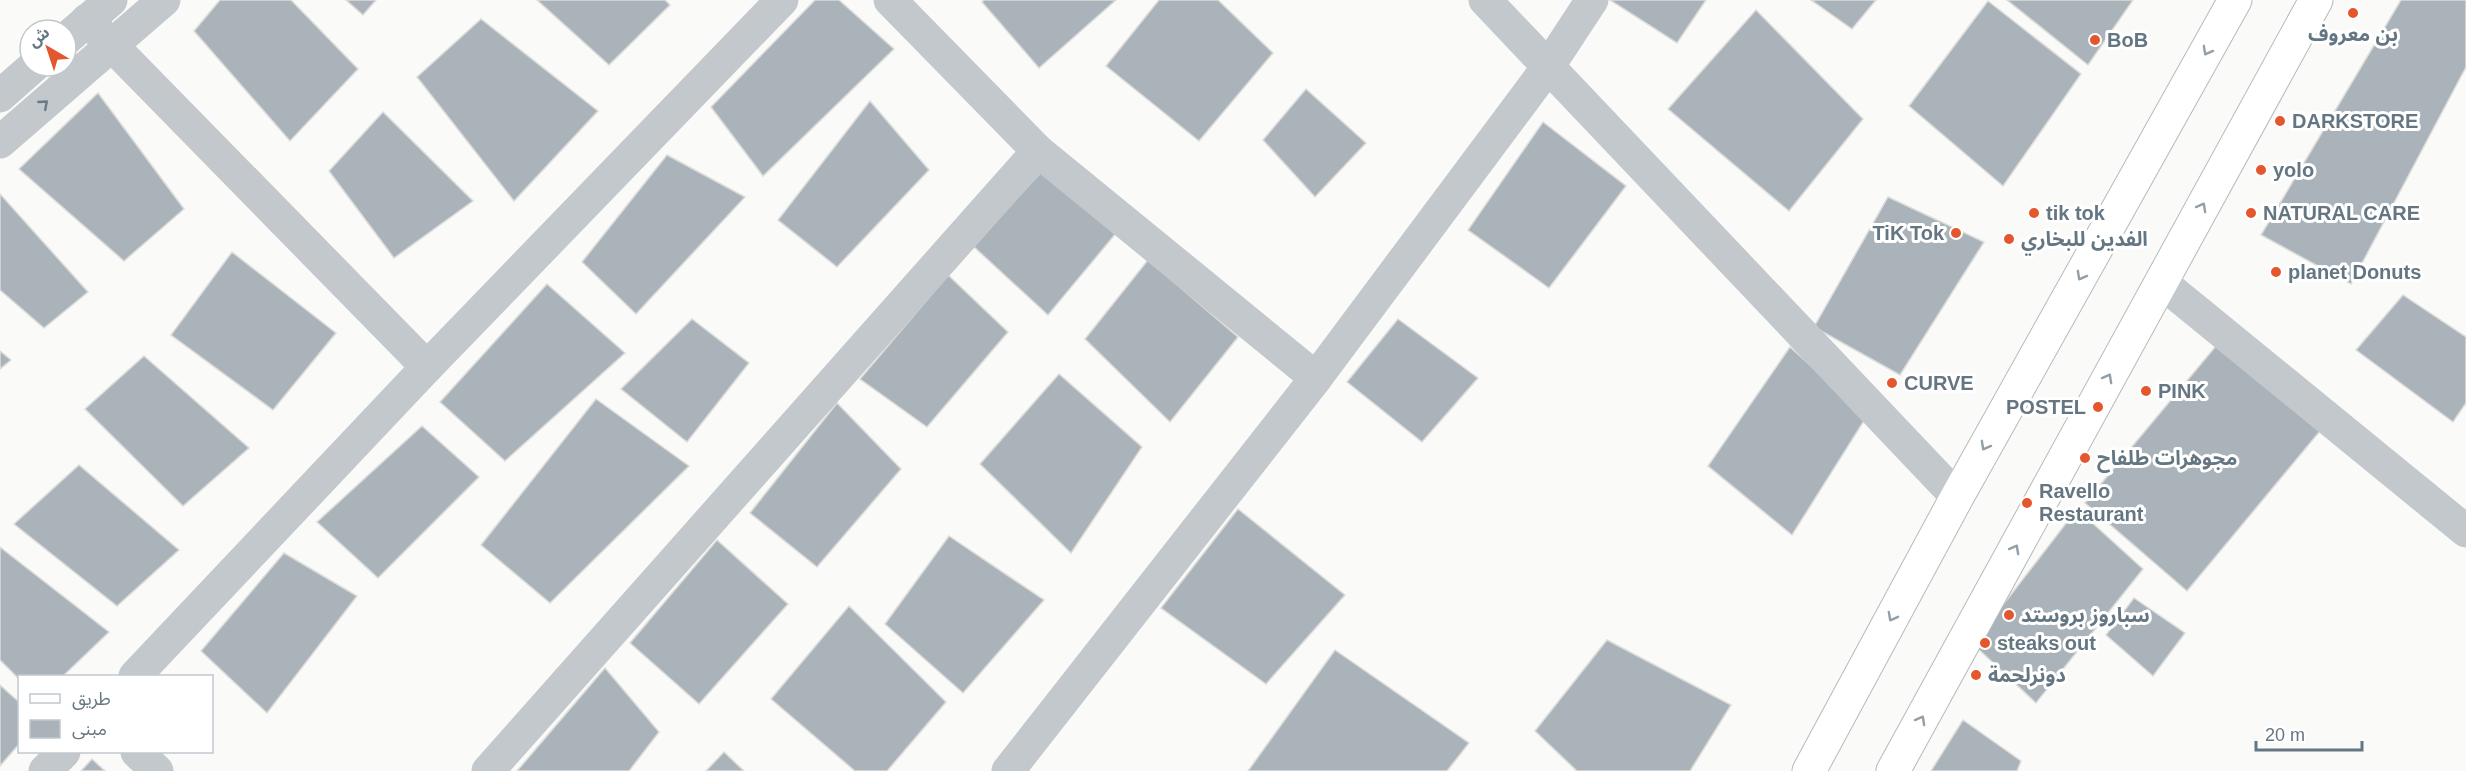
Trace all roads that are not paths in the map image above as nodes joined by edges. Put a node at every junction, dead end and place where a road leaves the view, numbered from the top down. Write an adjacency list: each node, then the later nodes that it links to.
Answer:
1 (164, 0): 9 (street)
2 (782, 0): 16 (street)
3 (890, 0): 14 (street)
4 (1485, 0): 10 (street)
5 (1592, 0): 10 (street)
6 (2235, 0): 18 (main road, one-way to 18)
7 (2316, 0): 15 (main road, one-way to 7)
8 (88, 20): 9 (street)
9 (111, 46): 13 (street, one-way to 9); 16 (street)
10 (1548, 67): 17 (street); 18 (street)
11 (20, 78): 12 (street)
12 (0, 96)
13 (0, 142)
14 (1038, 151): 17 (street); 25 (street)
15 (2161, 282): 19 (street); 28 (main road, one-way to 15)
16 (427, 367): 20 (street)
17 (1316, 378): 26 (street)
18 (1957, 497): 27 (main road, one-way to 27)
19 (2466, 531)
20 (136, 675)
21 (63, 753): 23 (street)
22 (138, 753): 24 (street)
23 (45, 771)
24 (157, 771)
25 (488, 771)
26 (1008, 771)
27 (1809, 771)
28 (1893, 771)

